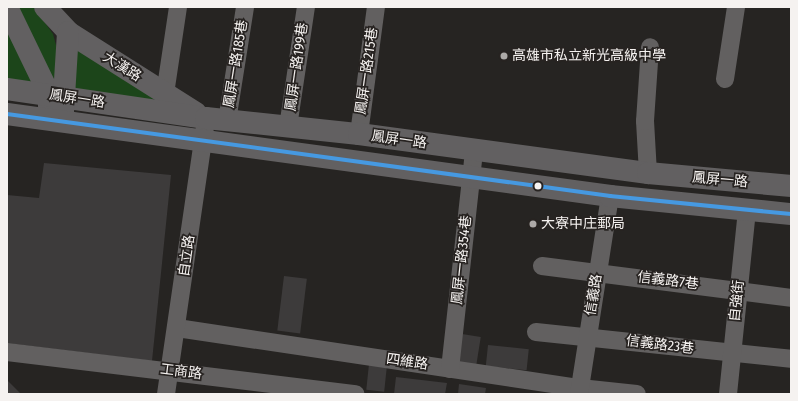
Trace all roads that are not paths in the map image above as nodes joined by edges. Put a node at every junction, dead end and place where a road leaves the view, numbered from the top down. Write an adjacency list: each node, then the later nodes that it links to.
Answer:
1 (7, 7): 13 (main road)
2 (45, 7): 8 (main road, 大漢路)
3 (178, 7): 12 (street)
4 (245, 7): 17 (street, 鳳屏一路185巷)
5 (306, 7): 18 (street, 鳳屏一路199巷)
6 (376, 7): 19 (street, 鳳屏一路215巷)
7 (736, 7): 10 (street)
8 (68, 32): 12 (main road, 大漢路); 13 (main road)
9 (650, 47): 22 (street)
10 (725, 79)
11 (7, 89): 13 (main road, 鳳屏一路)
12 (165, 94): 15 (main road, 大漢路)
13 (57, 96): 15 (main road, 鳳屏一路); 16 (main road)
14 (7, 114): 16 (main road, 鳳屏一路)
15 (206, 118): 17 (main road, 鳳屏一路); 20 (street, 自立路)
16 (55, 120): 20 (main road, 鳳屏一路)
17 (227, 121): 18 (main road, 鳳屏一路)
18 (288, 127): 19 (main road, 鳳屏一路)
19 (359, 134): 21 (main road, 鳳屏一路)
20 (203, 140): 23 (main road, 鳳屏一路); 32 (street, 自立路)
21 (474, 151): 22 (main road, 鳳屏一路); 23 (street, 鳳屏一路354巷)
22 (648, 173): 24 (main road, 鳳屏一路)
23 (471, 177): 25 (main road, 鳳屏一路); 38 (street, 鳳屏一路354巷)
24 (791, 186)
25 (610, 196): 26 (main road, 鳳屏一路); 29 (street, 信義路)
26 (747, 209): 27 (main road, 鳳屏一路); 30 (street, 自強街)
27 (791, 214)
28 (542, 266): 29 (street, 信義路7巷)
29 (598, 272): 30 (street, 信義路7巷); 34 (street, 信義路)
30 (738, 290): 31 (street, 信義路7巷); 36 (street, 自強街)
31 (791, 298)
32 (177, 328): 38 (street, 四維路); 39 (street, 自立路)
33 (536, 332): 34 (street, 信義路23巷)
34 (588, 336): 36 (street, 信義路23巷); 41 (street, 信義路)
35 (7, 352): 39 (street, 工商路)
36 (732, 353): 37 (street, 信義路23巷); 45 (street, 自強街)
37 (791, 359)
38 (450, 369): 41 (street, 四維路)
39 (170, 370): 40 (street, 工商路); 42 (street, 自立路)
40 (241, 387): 43 (street, 工商路)
41 (579, 391): 44 (street, 四維路)
42 (166, 394)
43 (353, 394)
44 (637, 394)
45 (728, 394)

